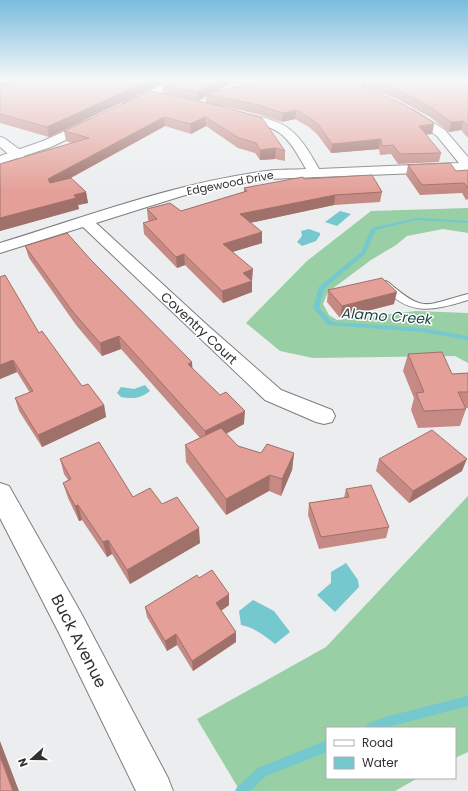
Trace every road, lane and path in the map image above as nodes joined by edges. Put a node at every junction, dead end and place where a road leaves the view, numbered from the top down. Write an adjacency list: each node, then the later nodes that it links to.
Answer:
1 (102, 118): 5 (street)
2 (248, 118): 8 (street)
3 (419, 118): 7 (street)
4 (0, 141): 5 (street)
5 (18, 155): 6 (street)
6 (0, 160)
7 (468, 166): 8 (street, Edgewood Drive)
8 (314, 172): 9 (street, Edgewood Drive)
9 (86, 222): 10 (street, Edgewood Drive); 13 (street, Coventry Court)
10 (0, 248)
11 (384, 283): 12 (lane)
12 (468, 297)
13 (324, 416)
14 (0, 493): 15 (street, Buck Avenue)
15 (148, 776)

